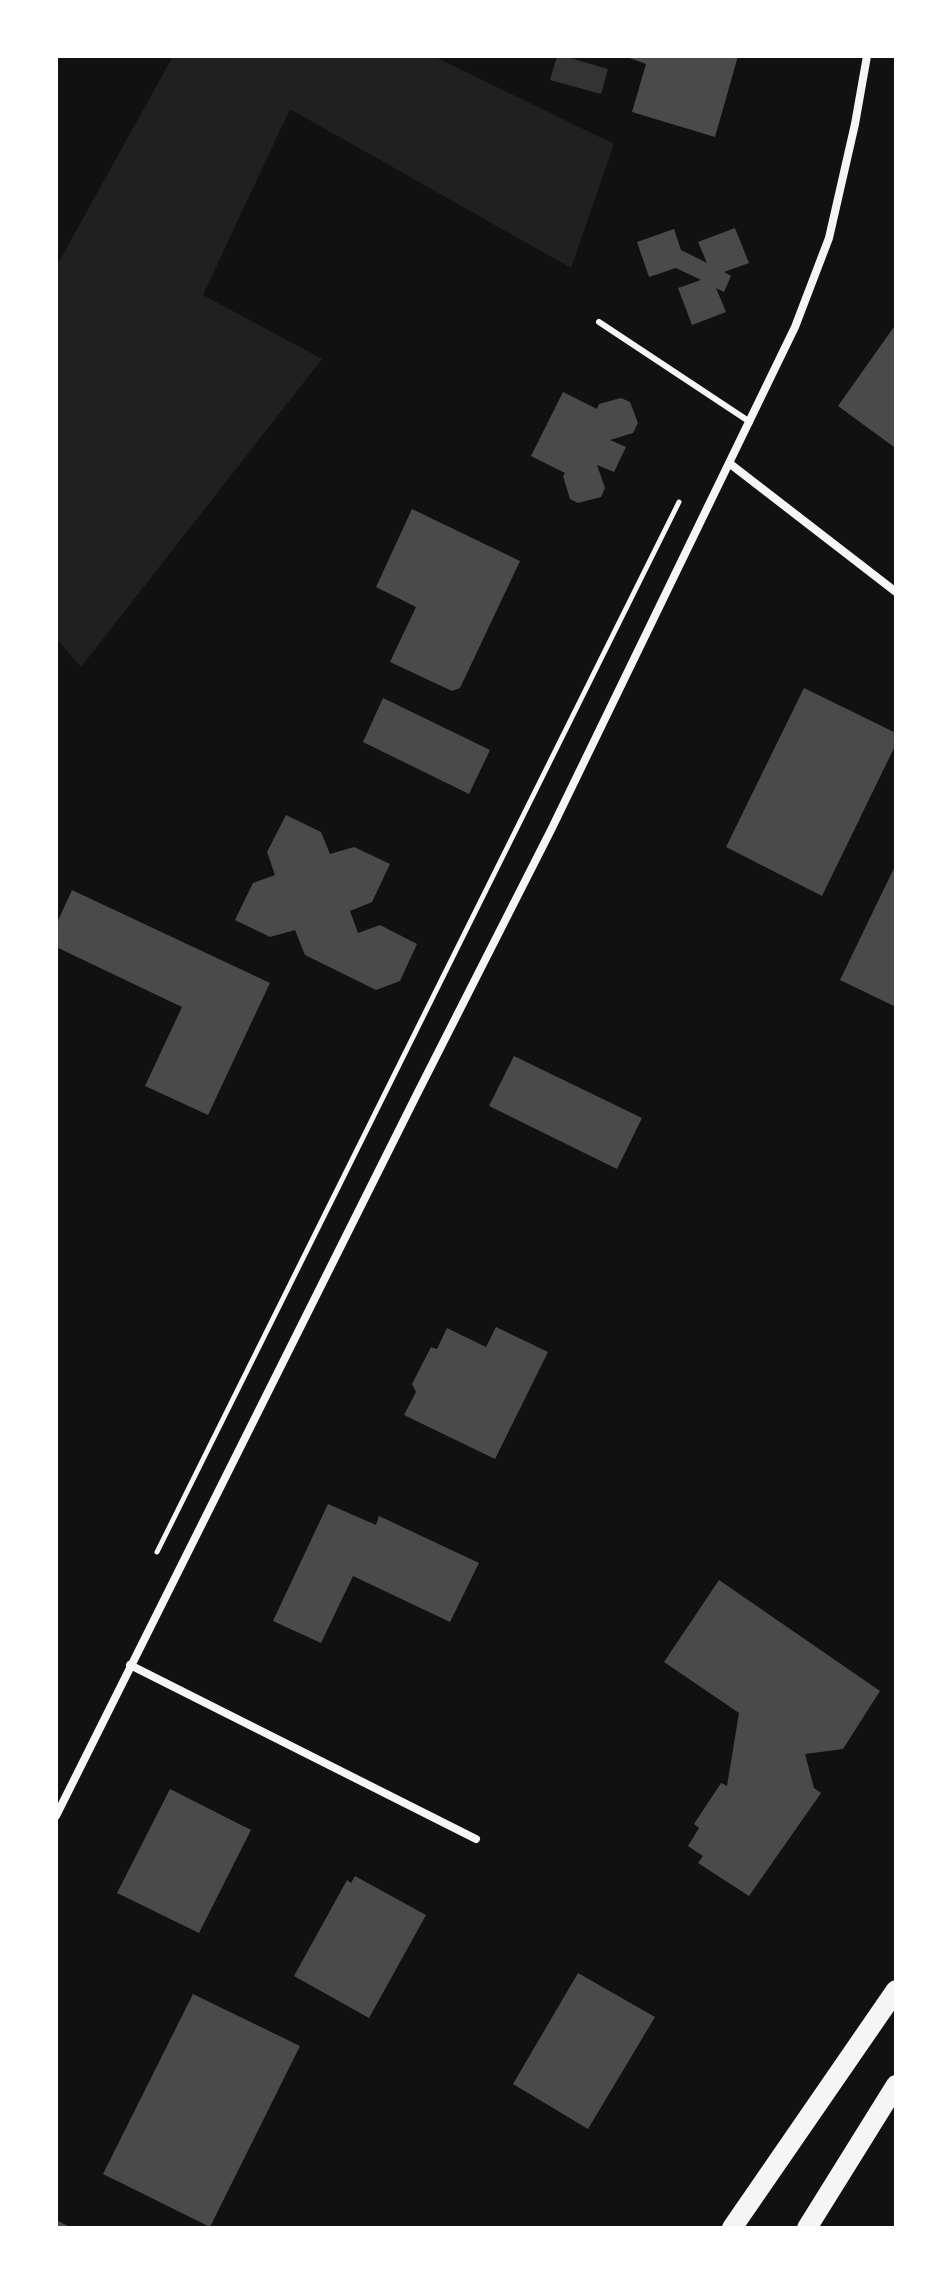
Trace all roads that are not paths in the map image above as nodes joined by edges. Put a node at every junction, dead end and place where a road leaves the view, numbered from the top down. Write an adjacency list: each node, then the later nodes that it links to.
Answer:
1 (867, 56): 3 (street)
2 (599, 322): 3 (lane)
3 (750, 422): 4 (street)
4 (729, 463): 5 (street); 6 (street)
5 (896, 592)
6 (130, 1665): 7 (street); 8 (street)
7 (56, 1816)
8 (476, 1839)
9 (896, 1990): 11 (main road)
10 (896, 2085): 12 (main road)
11 (732, 2228)
12 (807, 2228)

